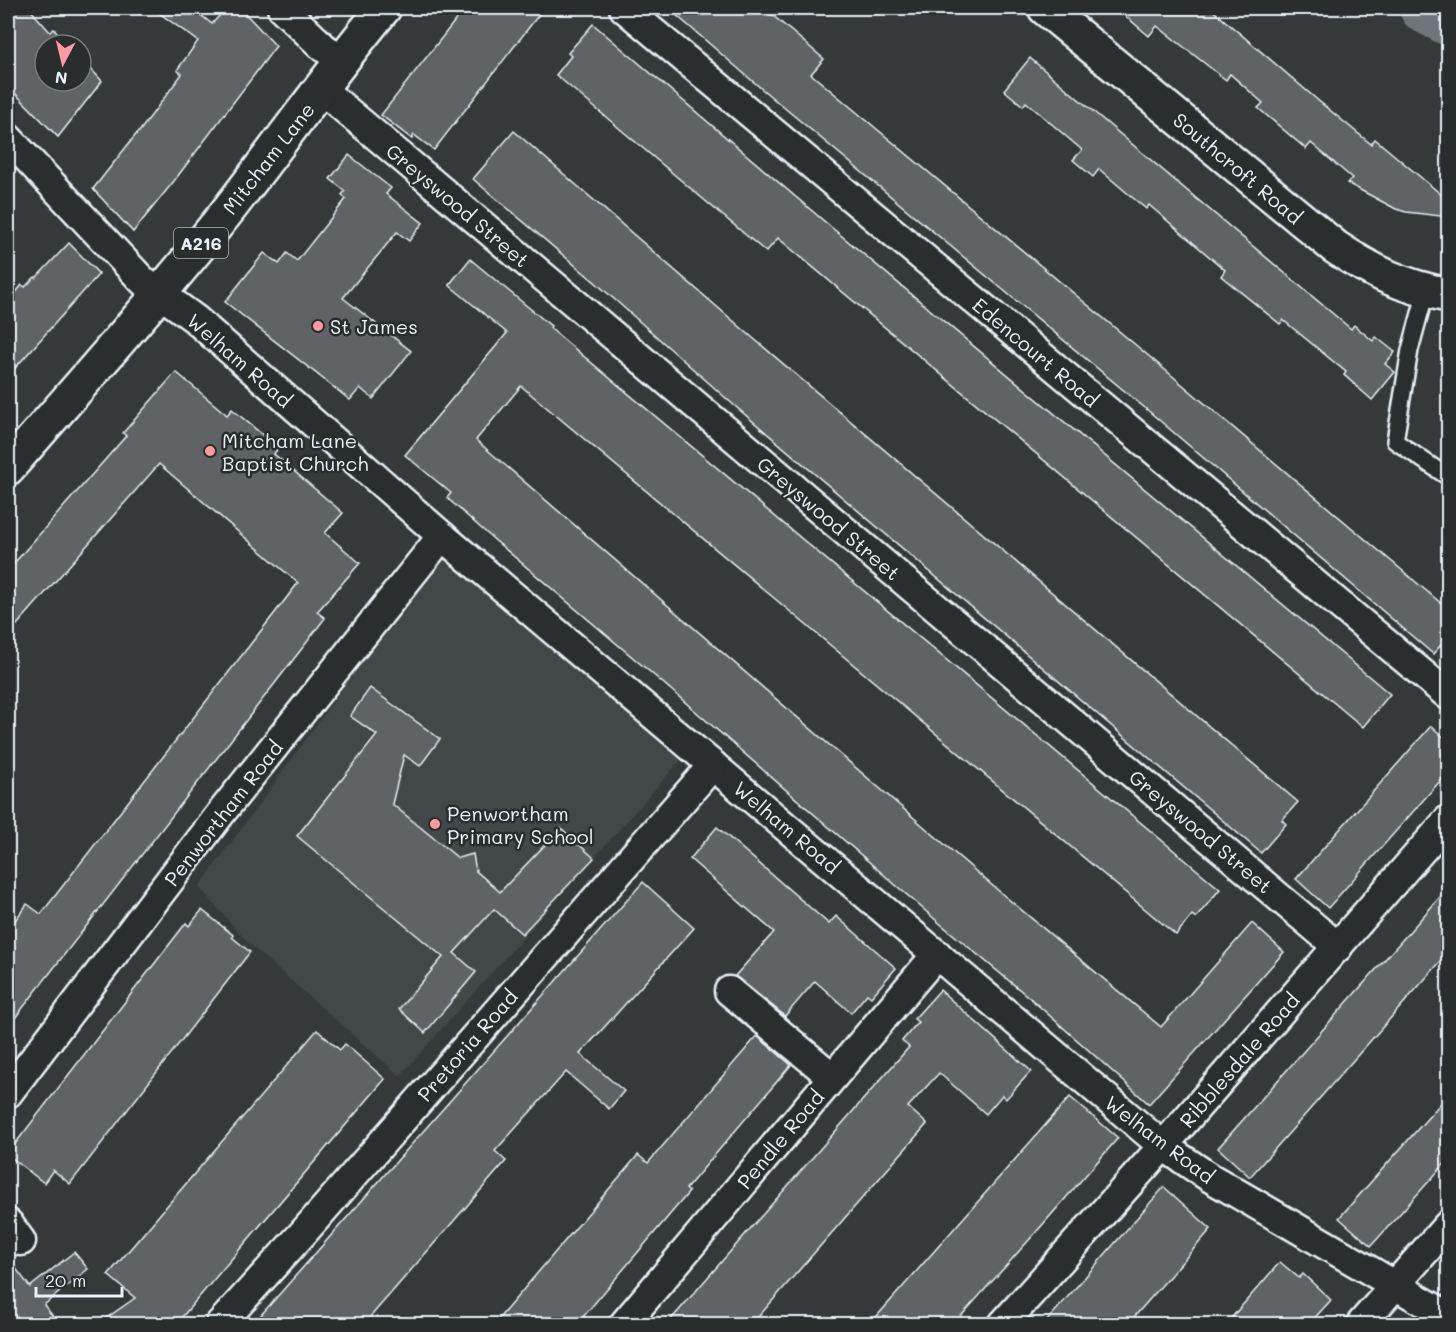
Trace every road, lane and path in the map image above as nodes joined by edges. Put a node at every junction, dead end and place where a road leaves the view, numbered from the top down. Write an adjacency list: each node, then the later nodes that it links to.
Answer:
1 (282, 8): 5 (street)
2 (384, 8): 5 (main road, Mitcham Lane / A216)
3 (624, 8): 13 (street, Edencourt Road)
4 (1045, 8): 9 (main road, Southcroft Road)
5 (341, 60): 6 (main road, Mitcham Lane / A216)
6 (321, 89): 8 (main road, Mitcham Lane / A216); 16 (street, Greyswood Street)
7 (8, 138): 8 (street, Welham Road)
8 (159, 293): 10 (main road, Mitcham Lane / A216); 12 (street, Welham Road)
9 (1437, 293): 11 (lane)
10 (8, 468)
11 (1449, 477)
12 (442, 536): 14 (street, Welham Road); 20 (street, Penwortham Road)
13 (1449, 695)
14 (713, 765): 17 (street, Welham Road); 25 (street, Pretoria Road)
15 (1449, 820): 16 (street, Ribblesdale Road)
16 (1338, 947): 21 (street, Ribblesdale Road)
17 (937, 954): 19 (street, Pendle Road); 21 (street, Welham Road)
18 (729, 991): 19 (street)
19 (831, 1076): 26 (street, Pendle Road)
20 (8, 1093)
21 (1163, 1146): 23 (street, Welham Road); 27 (street, Ribblesdale Road)
22 (1449, 1225): 23 (street)
23 (1396, 1285): 24 (street, Welham Road); 28 (street)
24 (1449, 1316)
25 (220, 1324)
26 (624, 1324)
27 (1003, 1324)
28 (1361, 1324)

